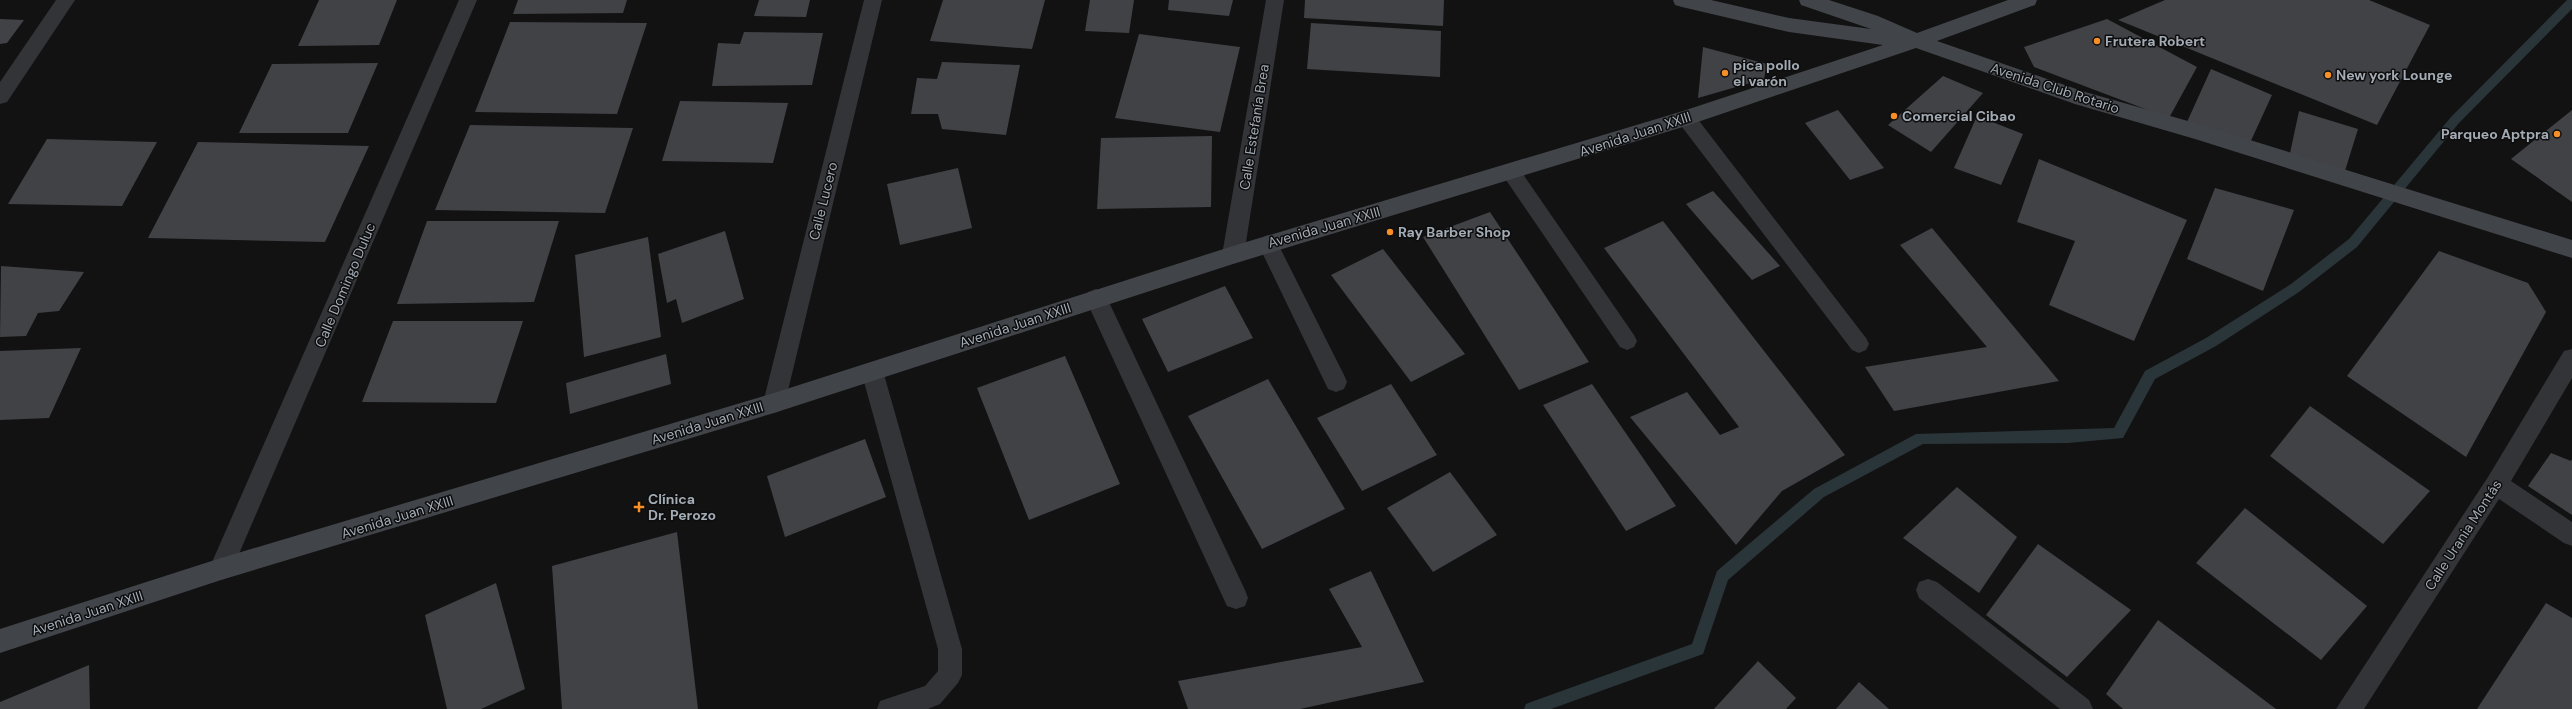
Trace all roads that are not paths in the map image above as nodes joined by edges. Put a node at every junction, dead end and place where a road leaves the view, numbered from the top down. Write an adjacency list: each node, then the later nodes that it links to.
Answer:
1 (66, 0): 9 (street)
2 (468, 0): 24 (street, Calle Domingo Duluc)
3 (873, 0): 21 (street, Calle Lucero)
4 (1275, 0): 14 (street, Calle Estefanía Brea)
5 (1682, 0): 8 (main road, Avenida Club Rotario)
6 (1808, 0): 8 (main road, Avenida Club Rotario)
7 (2028, 0): 8 (main road, Avenida Juan XXIII)
8 (1916, 41): 10 (main road, Avenida Juan XXIII); 13 (main road, Avenida Club Rotario)
9 (0, 97)
10 (1686, 118): 11 (main road, Avenida Juan XXIII); 17 (lane)
11 (1511, 172): 12 (main road, Avenida Juan XXIII); 16 (lane)
12 (1268, 244): 14 (main road, Avenida Juan XXIII); 20 (street)
13 (2572, 248)
14 (1233, 255): 15 (main road, Avenida Juan XXIII)
15 (1096, 298): 19 (main road, Avenida Juan XXIII); 26 (street)
16 (1627, 341)
17 (1859, 344)
18 (2572, 358): 22 (street, Calle Urania Montás)
19 (872, 371): 21 (main road, Avenida Juan XXIII); 28 (lane)
20 (1336, 382)
21 (774, 403): 24 (main road, Avenida Juan XXIII)
22 (2496, 484): 23 (street); 30 (street, Calle Urania Montás)
23 (2572, 535)
24 (221, 569): 27 (main road, Avenida Juan XXIII)
25 (1928, 590): 29 (street)
26 (1236, 598)
27 (0, 641)
28 (889, 709)
29 (2080, 709)
30 (2349, 709)

